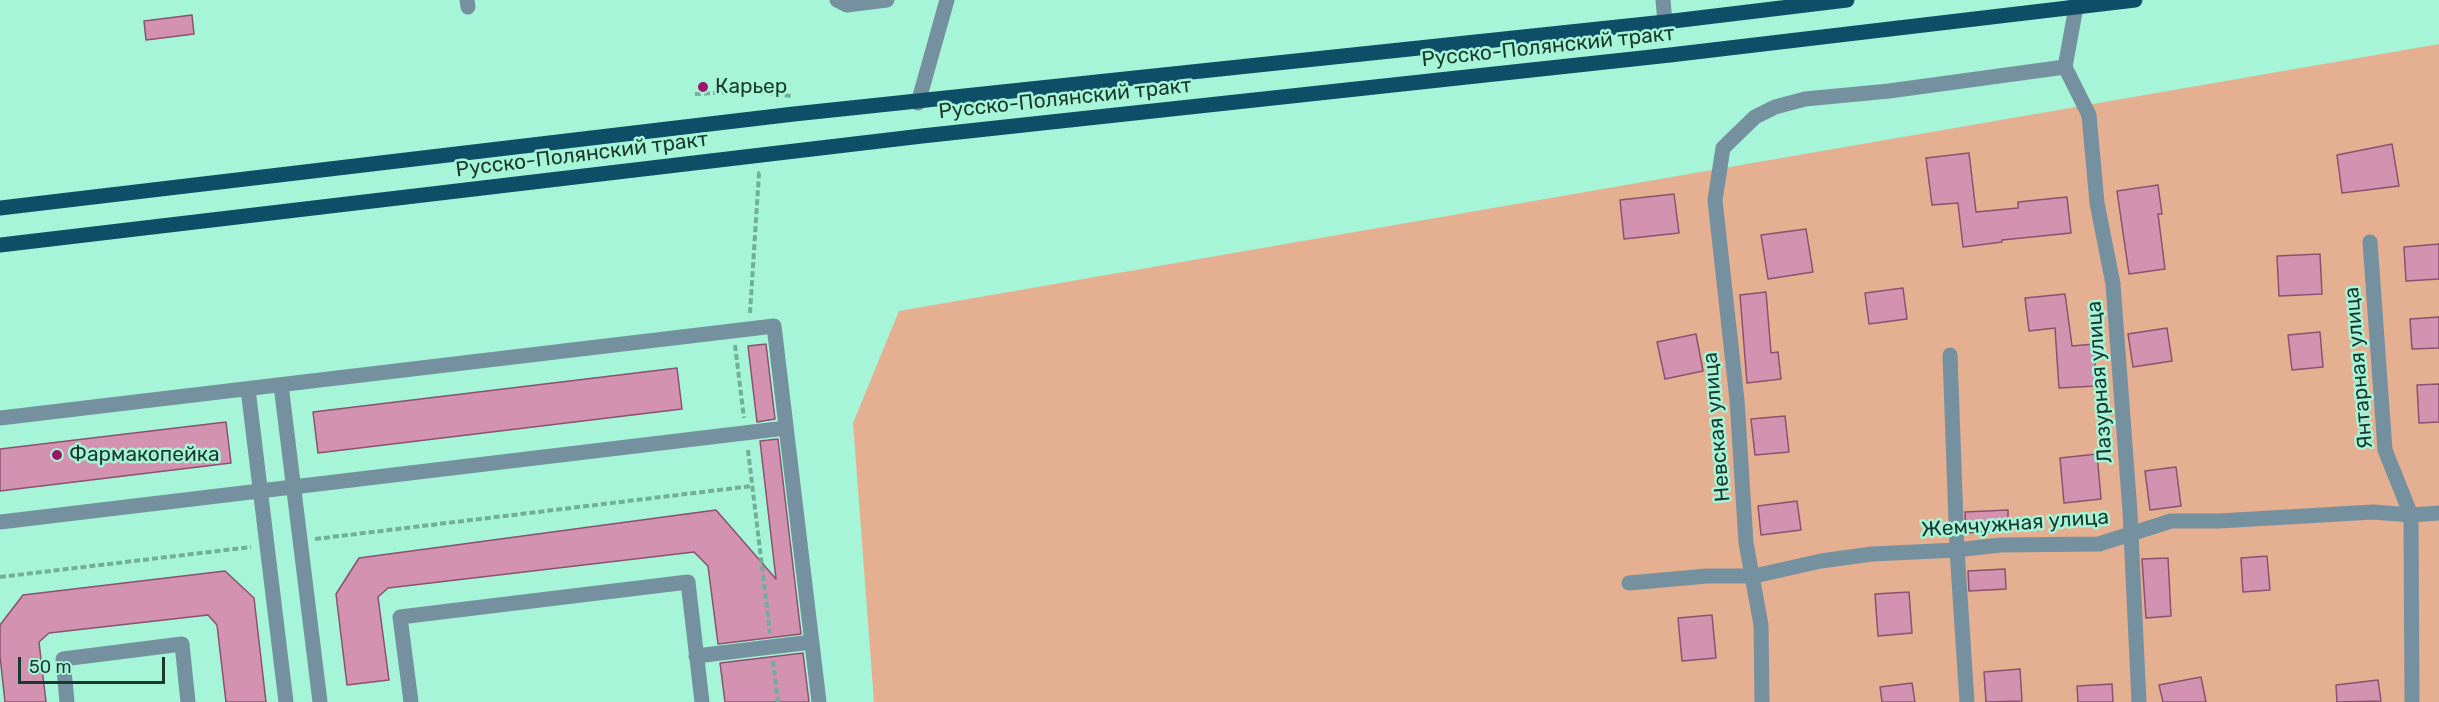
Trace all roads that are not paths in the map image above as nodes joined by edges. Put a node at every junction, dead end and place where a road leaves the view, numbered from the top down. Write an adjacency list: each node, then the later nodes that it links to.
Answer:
1 (837, 0): 2 (street)
2 (888, 0)
3 (1663, 0): 8 (street)
4 (1846, 0): 8 (main road, Русско-Полянский тракт)
5 (2135, 0): 7 (main road, Русско-Полянский тракт)
6 (942, 2): 10 (street)
7 (2075, 3): 9 (street); 13 (main road, Русско-Полянский тракт)
8 (1665, 22): 10 (main road, Русско-Полянский тракт)
9 (2065, 67): 24 (street, Лазурная улица); 26 (street, Невская улица)
10 (918, 103): 11 (main road, Русско-Полянский тракт)
11 (0, 208)
12 (2370, 242): 22 (street, Янтарная улица)
13 (0, 245)
14 (1950, 355): 25 (street)
15 (281, 385): 16 (street); 18 (street); 19 (street)
16 (248, 388): 17 (street); 20 (street)
17 (0, 418)
18 (786, 428): 19 (street); 28 (street)
19 (294, 487): 20 (street); 33 (street)
20 (261, 491): 23 (street); 32 (street)
21 (2439, 513): 22 (street, Жемчужная улица)
22 (2410, 515): 24 (street, Жемчужная улица); 40 (street, Янтарная улица)
23 (0, 522)
24 (2130, 536): 25 (street, Жемчужная улица); 39 (street, Лазурная улица)
25 (1957, 550): 26 (street, Жемчужная улица); 38 (street)
26 (1754, 576): 27 (street, Жемчужная улица); 37 (street, Невская улица)
27 (1629, 583)
28 (812, 642): 29 (street); 36 (street)
29 (696, 656): 34 (street); 35 (street)
30 (67, 702): 31 (street)
31 (188, 702)
32 (286, 702)
33 (320, 702)
34 (411, 702)
35 (702, 702)
36 (819, 702)
37 (1762, 702)
38 (1967, 702)
39 (2139, 702)
40 (2412, 702)

